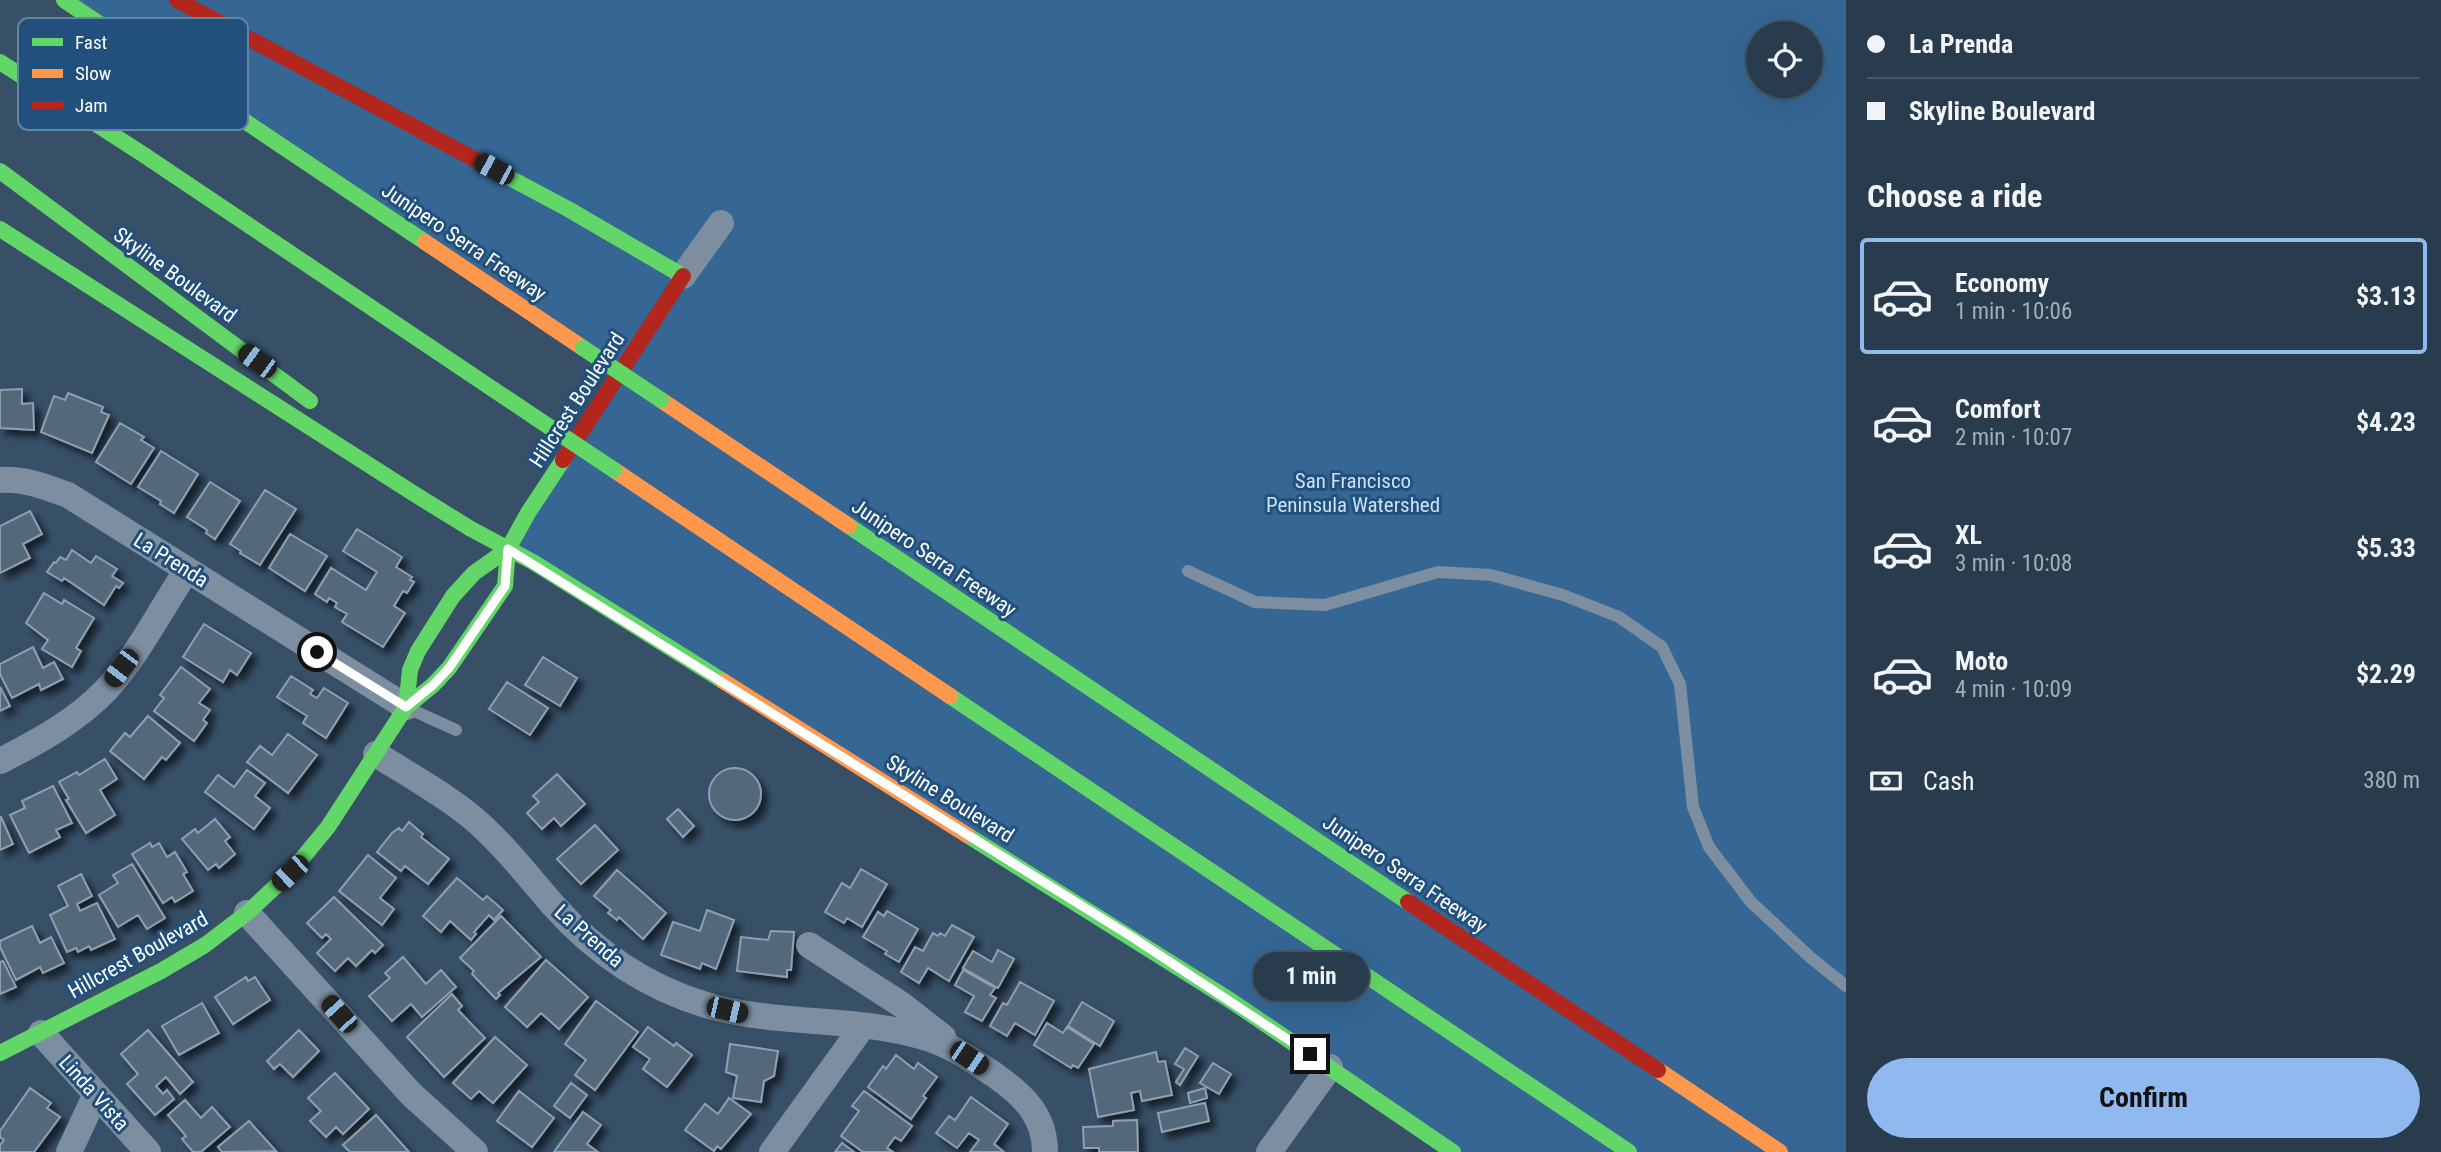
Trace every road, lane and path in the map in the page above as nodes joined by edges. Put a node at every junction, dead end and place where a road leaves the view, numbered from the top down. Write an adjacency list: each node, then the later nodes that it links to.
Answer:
1 (64, 0): 3 (main road, Junipero Serra Freeway, bridge)
2 (177, 0): 4 (main road)
3 (91, 18)
4 (211, 18)
5 (248, 38): 13 (main road)
6 (0, 62): 7 (main road, bridge)
7 (18, 74)
8 (248, 123): 42 (main road, Junipero Serra Freeway, bridge)
9 (105, 130): 41 (main road, bridge)
10 (0, 171): 14 (main road, Skyline Boulevard)
11 (721, 223): 13 (street)
12 (0, 229): 17 (main road, Skyline Boulevard)
13 (683, 276): 18 (main road, Hillcrest Boulevard)
14 (319, 407)
15 (385, 456): 17 (main road, Skyline Boulevard)
16 (0, 480): 19 (street, La Prenda)
17 (416, 495): 18 (main road, Skyline Boulevard)
18 (508, 549): 21 (main road, Hillcrest Boulevard); 21 (main road, Hillcrest Boulevard); 32 (main road, Skyline Boulevard)
19 (187, 570): 21 (street, La Prenda); 24 (street)
20 (1188, 571): 27 (lane)
21 (406, 707): 22 (lane); 23 (main road, Hillcrest Boulevard)
22 (456, 730)
23 (376, 754): 25 (main road, Hillcrest Boulevard); 28 (street, La Prenda)
24 (0, 761)
25 (247, 913): 29 (main road, Hillcrest Boulevard); 36 (street)
26 (809, 945): 31 (street, La Prenda)
27 (1846, 986)
28 (863, 1026): 31 (street, La Prenda); 37 (street)
29 (41, 1033): 30 (main road, Hillcrest Boulevard); 33 (street, Linda Vista)
30 (0, 1054)
31 (969, 1058): 38 (street, La Prenda)
32 (1330, 1067): 39 (street); 40 (main road, Skyline Boulevard)
33 (96, 1094): 34 (street); 35 (street, Linda Vista)
34 (69, 1152)
35 (148, 1152)
36 (475, 1152)
37 (772, 1152)
38 (1045, 1152)
39 (1269, 1152)
40 (1453, 1152)
41 (1629, 1152)
42 (1780, 1152)

